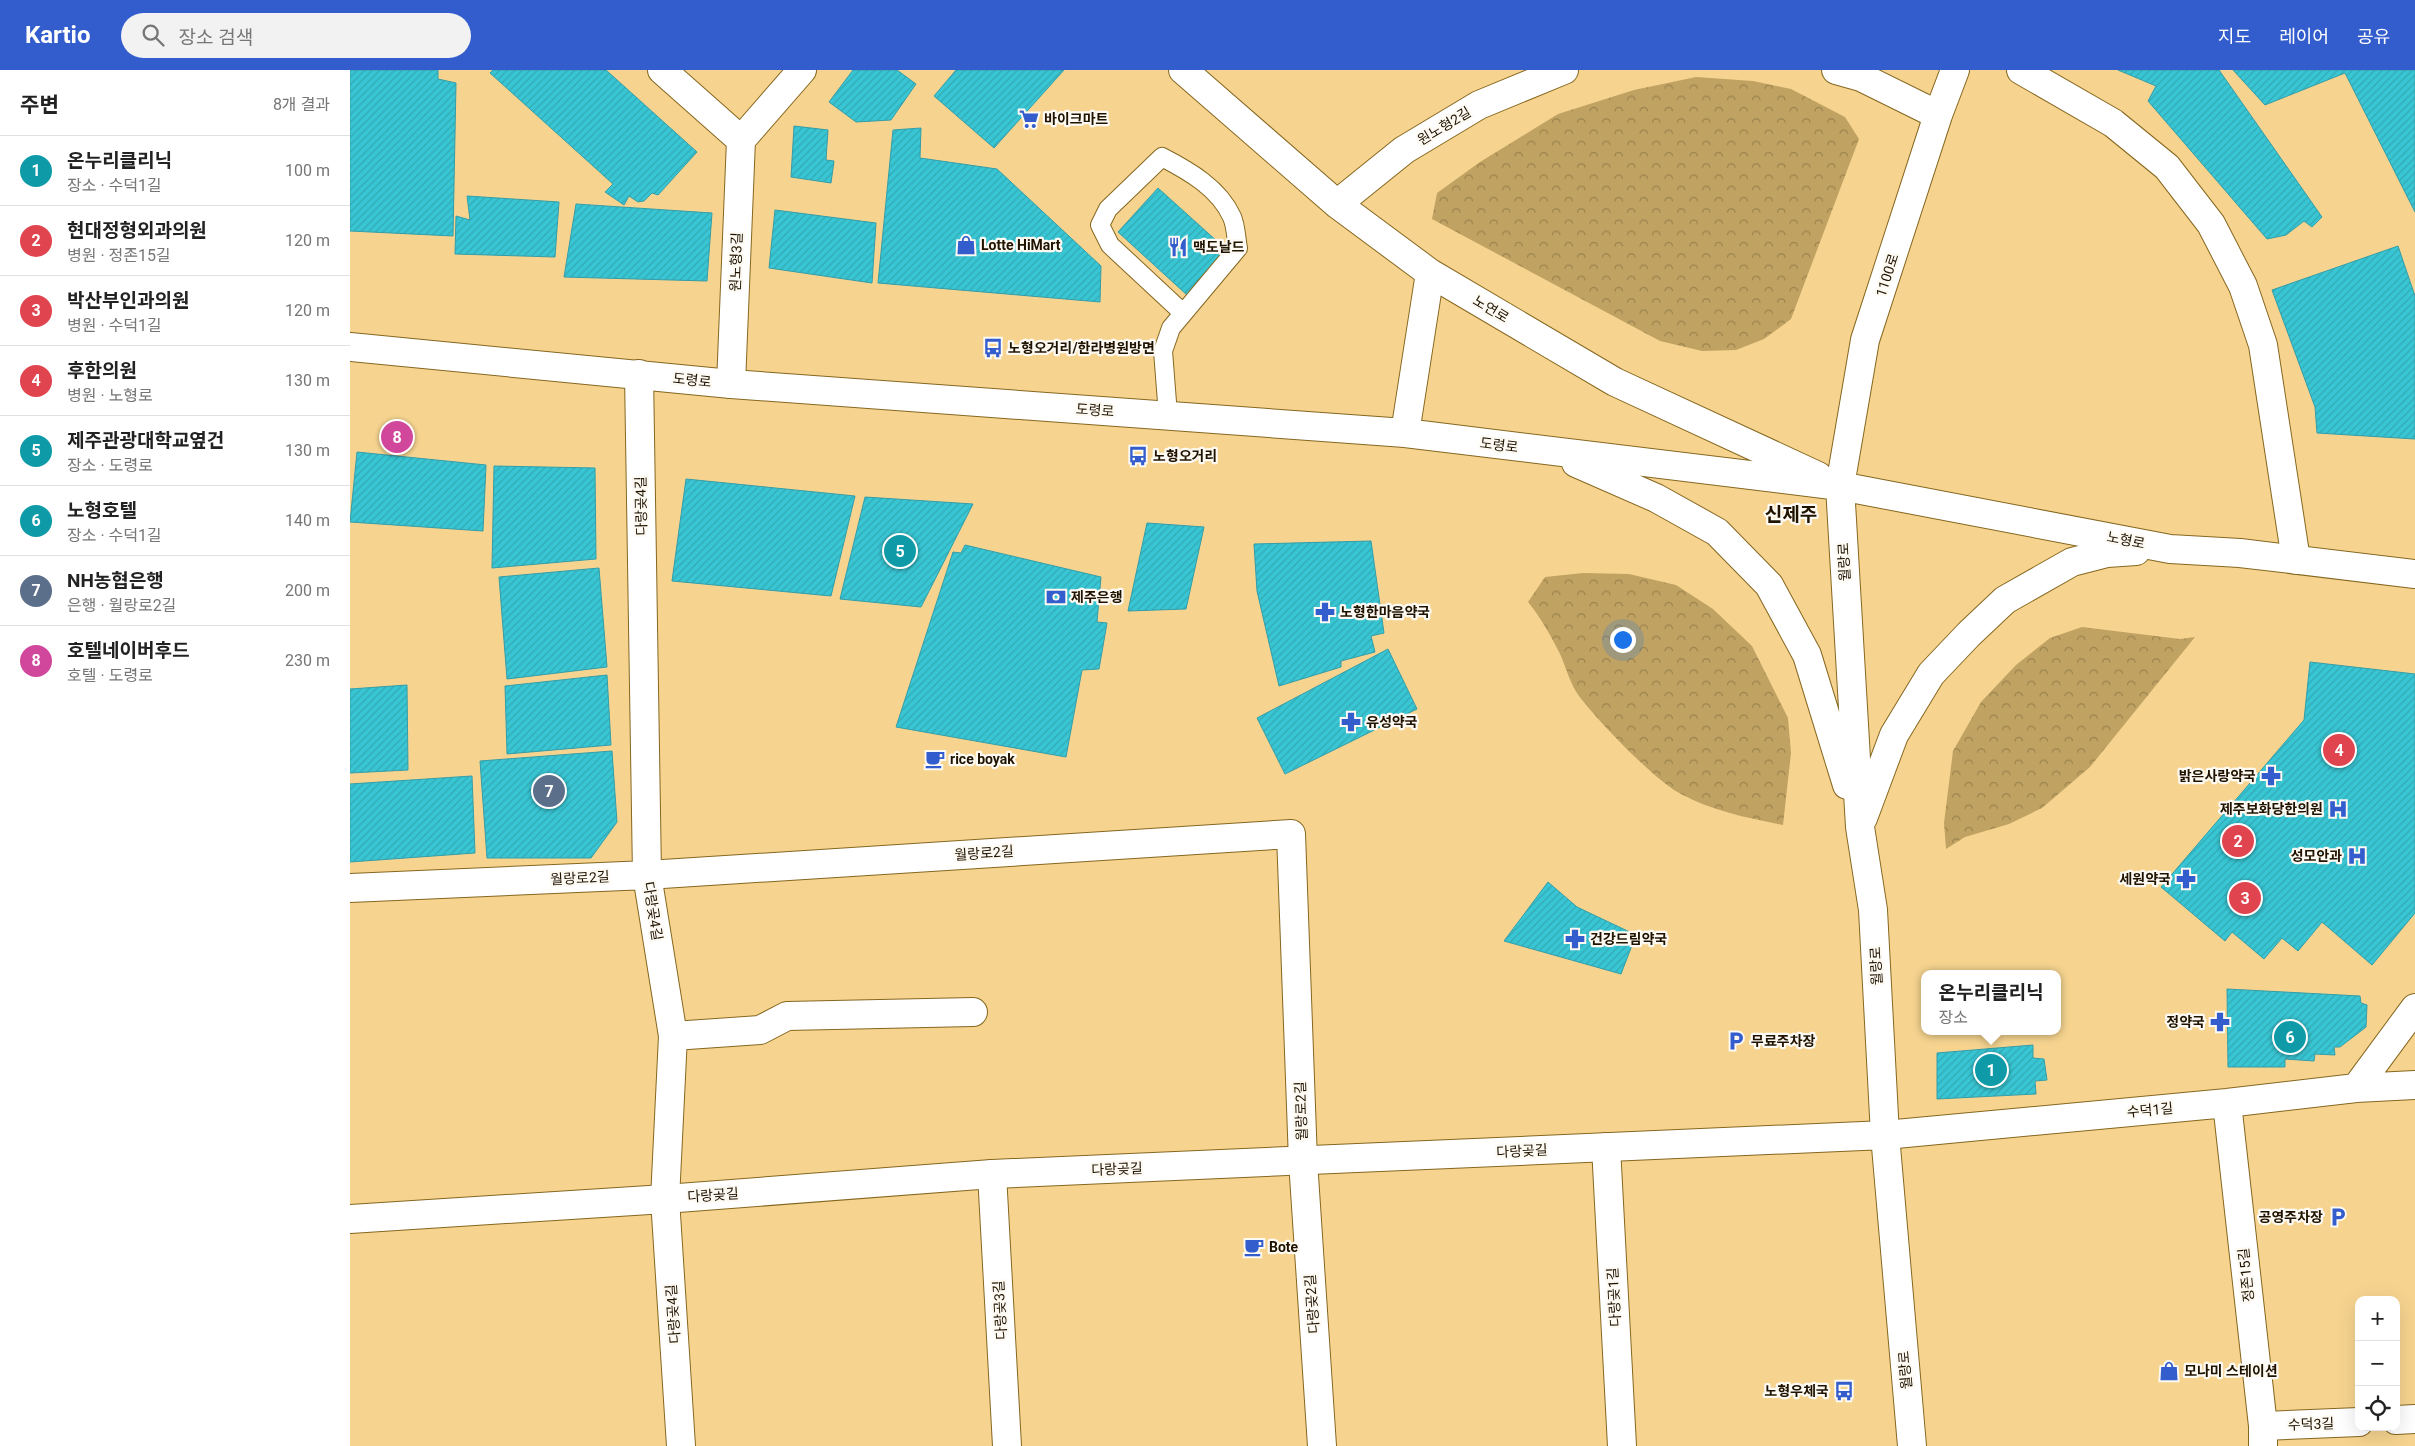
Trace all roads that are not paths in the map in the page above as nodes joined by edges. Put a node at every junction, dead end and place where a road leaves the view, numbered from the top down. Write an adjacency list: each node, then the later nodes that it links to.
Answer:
1 (662, 70): 9 (street)
2 (802, 70): 9 (street)
3 (1183, 70): 10 (street, 노연로)
4 (1564, 70): 10 (street, 원노형2길)
5 (1836, 70): 8 (street)
6 (1955, 70): 8 (street, 1100로)
7 (2021, 70): 21 (street)
8 (1938, 115): 19 (street, 1100로)
9 (741, 140): 15 (street, 원노형3길)
10 (1337, 204): 11 (street, 노연로)
11 (1430, 273): 17 (street); 19 (street, 노연로)
12 (1183, 313): 12 (lane); 16 (lane)
13 (350, 347): 14 (street, 도령로)
14 (639, 374): 15 (street, 도령로); 24 (street, 다랑곶4길)
15 (731, 384): 16 (street, 도령로)
16 (1168, 415): 17 (street, 도령로)
17 (1405, 433): 18 (street, 도령로)
18 (1549, 451): 19 (street, 도령로); 23 (street)
19 (1840, 486): 20 (street, 노형로); 23 (street, 월랑로)
20 (2170, 549): 21 (street, 노형로); 23 (street)
21 (2296, 560): 22 (street, 노형로)
22 (2415, 574)
23 (1860, 826): 32 (street, 월랑로)
24 (647, 875): 25 (street, 월랑로2길); 28 (street, 다랑곶4길); 34 (street, 월랑로2길)
25 (350, 888)
26 (2415, 1008): 30 (street)
27 (974, 1012): 28 (street)
28 (672, 1036): 36 (street, 다랑곶4길)
29 (2415, 1085): 30 (street, 수덕1길)
30 (2356, 1088): 31 (street, 수덕1길)
31 (2227, 1103): 32 (street, 수덕1길); 41 (street, 정존15길)
32 (1885, 1135): 33 (street, 다랑곶길); 46 (street, 월랑로)
33 (1606, 1147): 34 (street, 다랑곶길); 45 (street, 다랑곶1길)
34 (1303, 1161): 35 (street, 다랑곶길); 44 (street, 다랑곶2길)
35 (992, 1174): 36 (street, 다랑곶길); 43 (street, 다랑곶3길)
36 (665, 1199): 37 (street, 다랑곶길); 42 (street, 다랑곶4길)
37 (350, 1219)
38 (2415, 1419): 39 (street)
39 (2400, 1420)
40 (2355, 1423): 41 (street, 수덕3길)
41 (2263, 1436)
42 (681, 1446)
43 (1007, 1446)
44 (1322, 1446)
45 (1622, 1446)
46 (1912, 1446)

